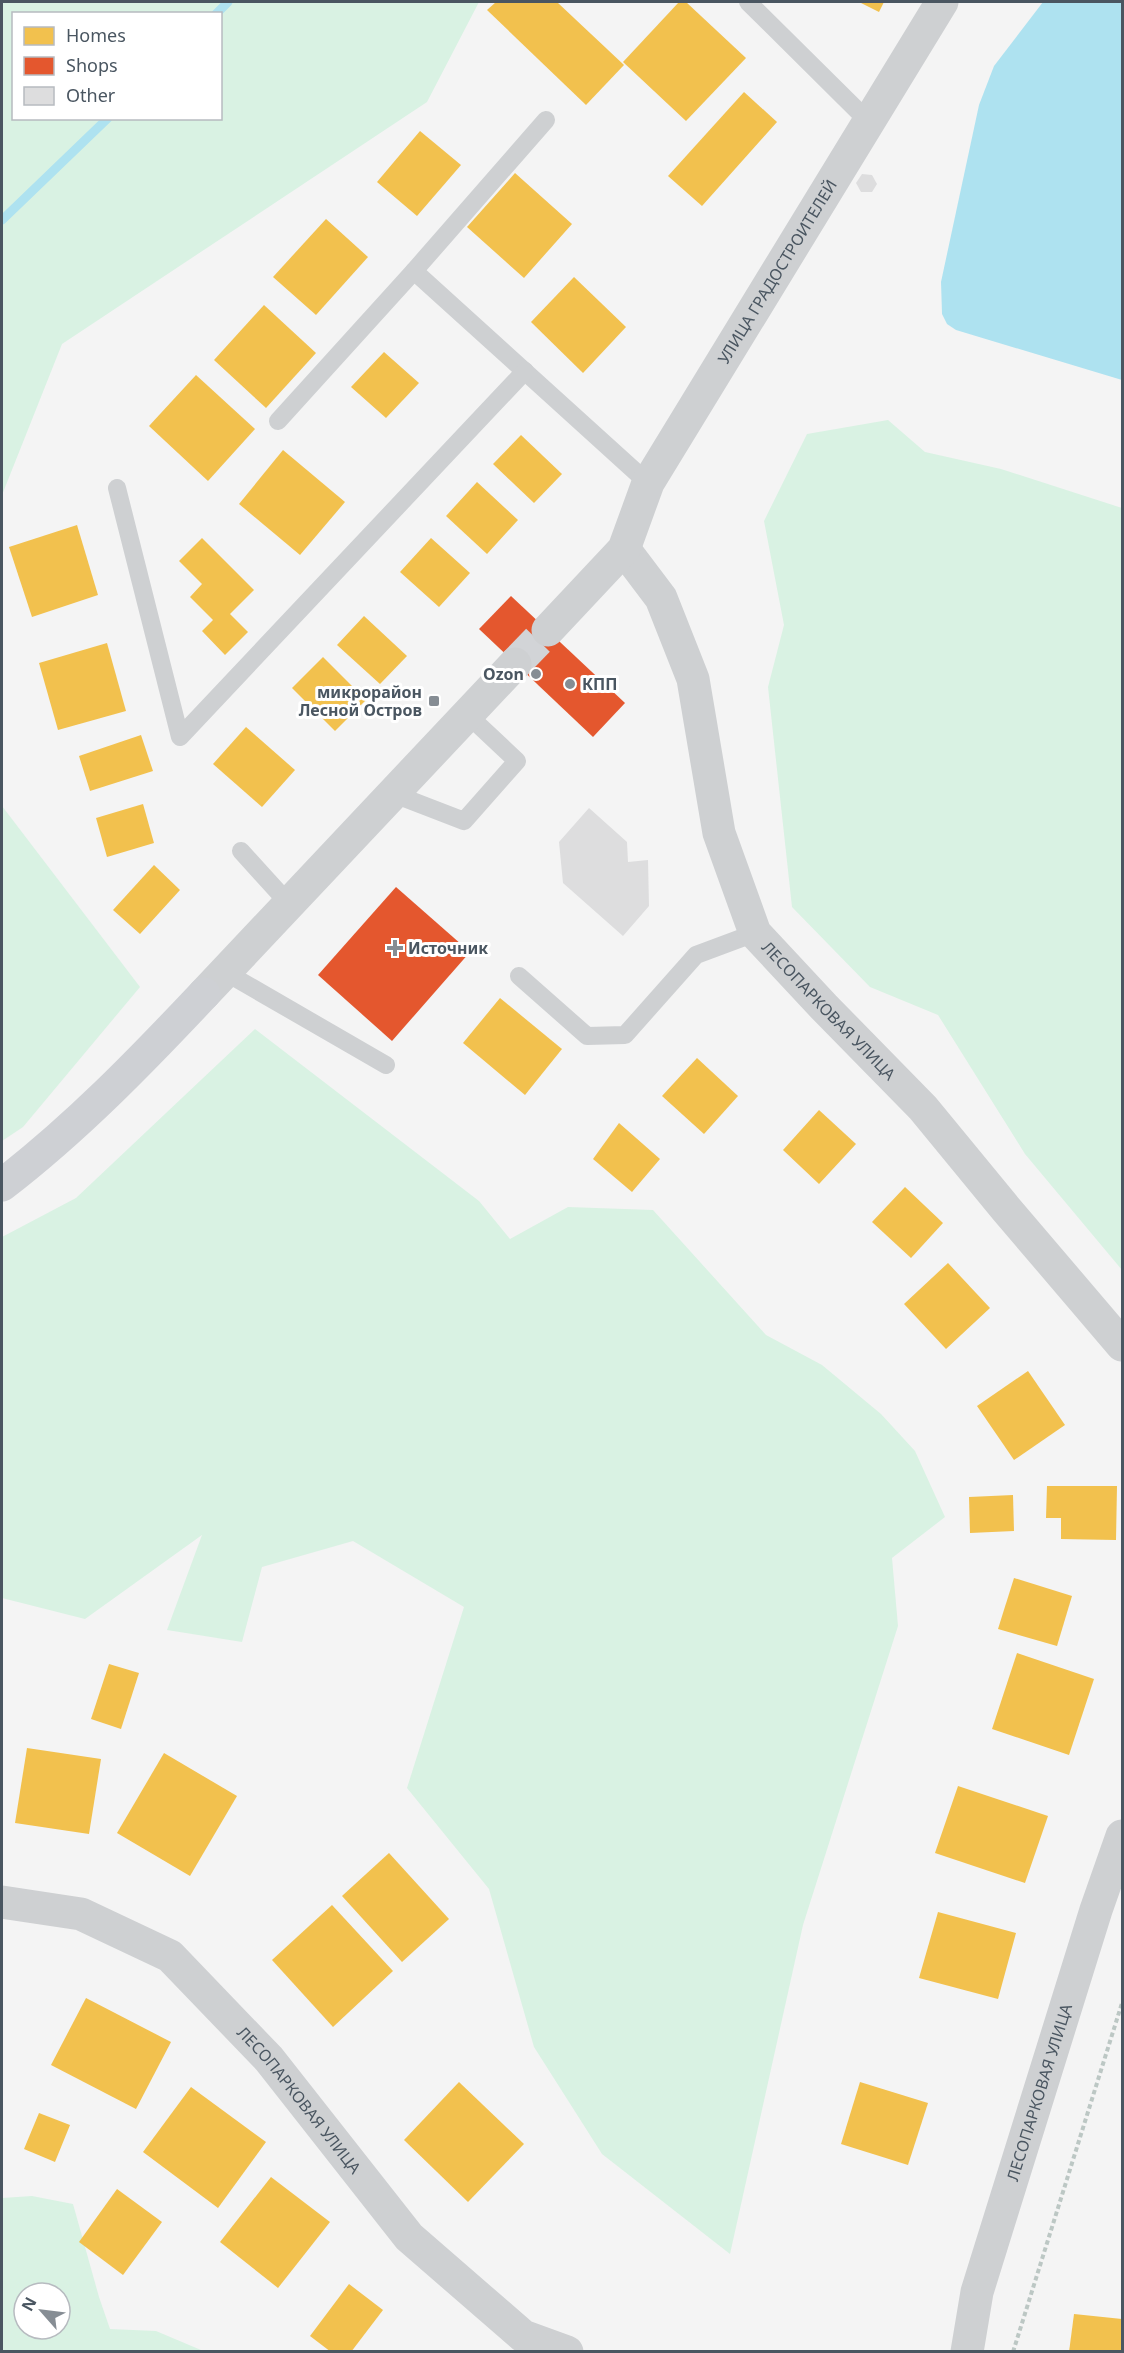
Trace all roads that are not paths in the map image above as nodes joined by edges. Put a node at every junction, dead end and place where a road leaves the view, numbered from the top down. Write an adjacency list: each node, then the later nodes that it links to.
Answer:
1 (748, 2): 4 (lane)
2 (942, 2): 4 (street, УЛИЦА ГРАДОСТРОИТЕЛЕЙ)
3 (546, 120): 5 (lane)
4 (868, 121): 8 (street, УЛИЦА ГРАДОСТРОИТЕЛЕЙ)
5 (414, 271): 6 (lane); 7 (lane)
6 (525, 371): 8 (lane); 9 (lane)
7 (278, 421)
8 (648, 483): 10 (street, УЛИЦА ГРАДОСТРОИТЕЛЕЙ)
9 (117, 488)
10 (624, 549): 11 (street); 17 (street, ЛЕСОПАРКОВАЯ УЛИЦА)
11 (548, 630)
12 (515, 664): 13 (street)
13 (468, 715): 14 (street); 14 (lane)
14 (394, 794): 16 (street)
15 (241, 851): 16 (lane)
16 (290, 905): 19 (street)
17 (755, 933): 18 (lane); 22 (street, ЛЕСОПАРКОВАЯ УЛИЦА)
18 (519, 976)
19 (215, 983): 20 (lane); 21 (street)
20 (386, 1065)
21 (2, 1185)
22 (1122, 1345)
23 (1122, 1836): 26 (street, ЛЕСОПАРКОВАЯ УЛИЦА)
24 (2, 1902): 25 (street, ЛЕСОПАРКОВАЯ УЛИЦА)
25 (567, 2352)
26 (967, 2352)

